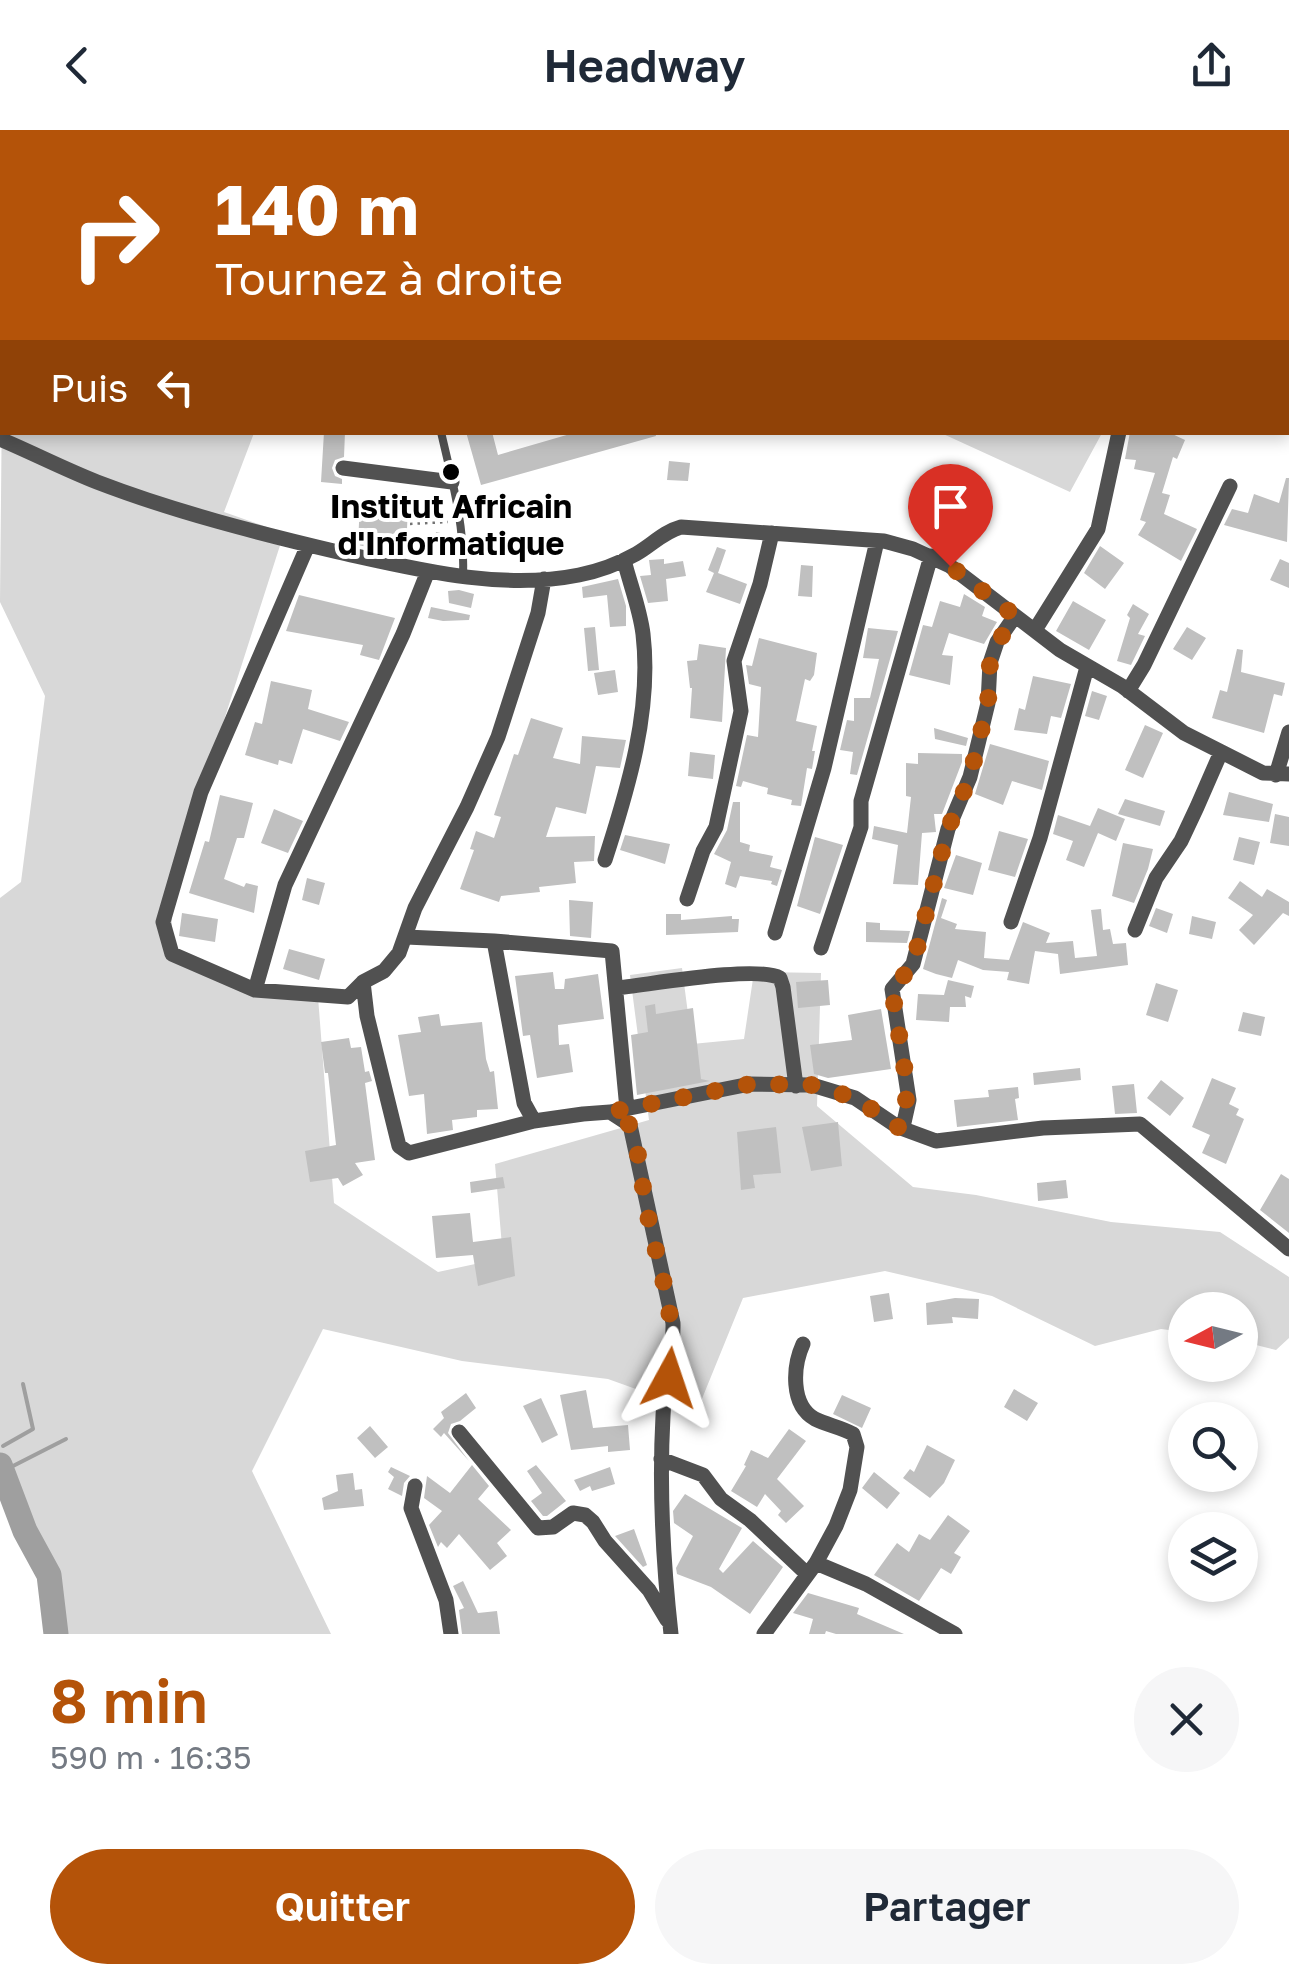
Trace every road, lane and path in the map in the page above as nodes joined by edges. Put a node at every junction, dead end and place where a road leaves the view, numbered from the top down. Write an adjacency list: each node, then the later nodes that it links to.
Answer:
1 (443, 435): 5 (lane)
2 (1118, 435): 18 (street)
3 (0, 439): 11 (street)
4 (343, 468): 5 (street)
5 (452, 482): 7 (lane)
6 (1230, 486): 20 (street)
7 (461, 522): 8 (path); 15 (lane)
8 (410, 524)
9 (772, 533): 10 (street); 13 (street); 25 (street)
10 (877, 541): 12 (street); 28 (street)
11 (308, 546): 14 (street); 34 (street)
12 (931, 556): 17 (street); 31 (street)
13 (624, 560): 16 (street); 24 (street)
14 (428, 571): 15 (street); 34 (street)
15 (462, 575): 16 (street)
16 (544, 579): 29 (street)
17 (1015, 616): 18 (street); 38 (street)
18 (1035, 630): 19 (street)
19 (1088, 667): 20 (street); 26 (street)
20 (1128, 691): 22 (street)
21 (1289, 732): 23 (street)
22 (1221, 752): 23 (street); 27 (street)
23 (1282, 774)
24 (606, 860)
25 (688, 899)
26 (1011, 922)
27 (1134, 930)
28 (775, 933)
29 (406, 938): 30 (street); 32 (street)
30 (494, 941): 33 (street); 37 (street)
31 (822, 948)
32 (363, 982): 34 (street); 37 (street)
33 (616, 988): 35 (street); 36 (street)
34 (256, 990)
35 (796, 1086): 36 (street); 38 (street)
36 (619, 1111): 37 (street); 42 (street)
37 (534, 1122)
38 (903, 1127): 39 (street)
39 (1289, 1250)
40 (803, 1344): 44 (street)
41 (459, 1432): 45 (street)
42 (661, 1459): 44 (street); 45 (street)
43 (415, 1486): 47 (street)
44 (812, 1568): 46 (street); 48 (street)
45 (671, 1630)
46 (937, 1630): 49 (street)
47 (452, 1634)
48 (764, 1634)
49 (955, 1634)

